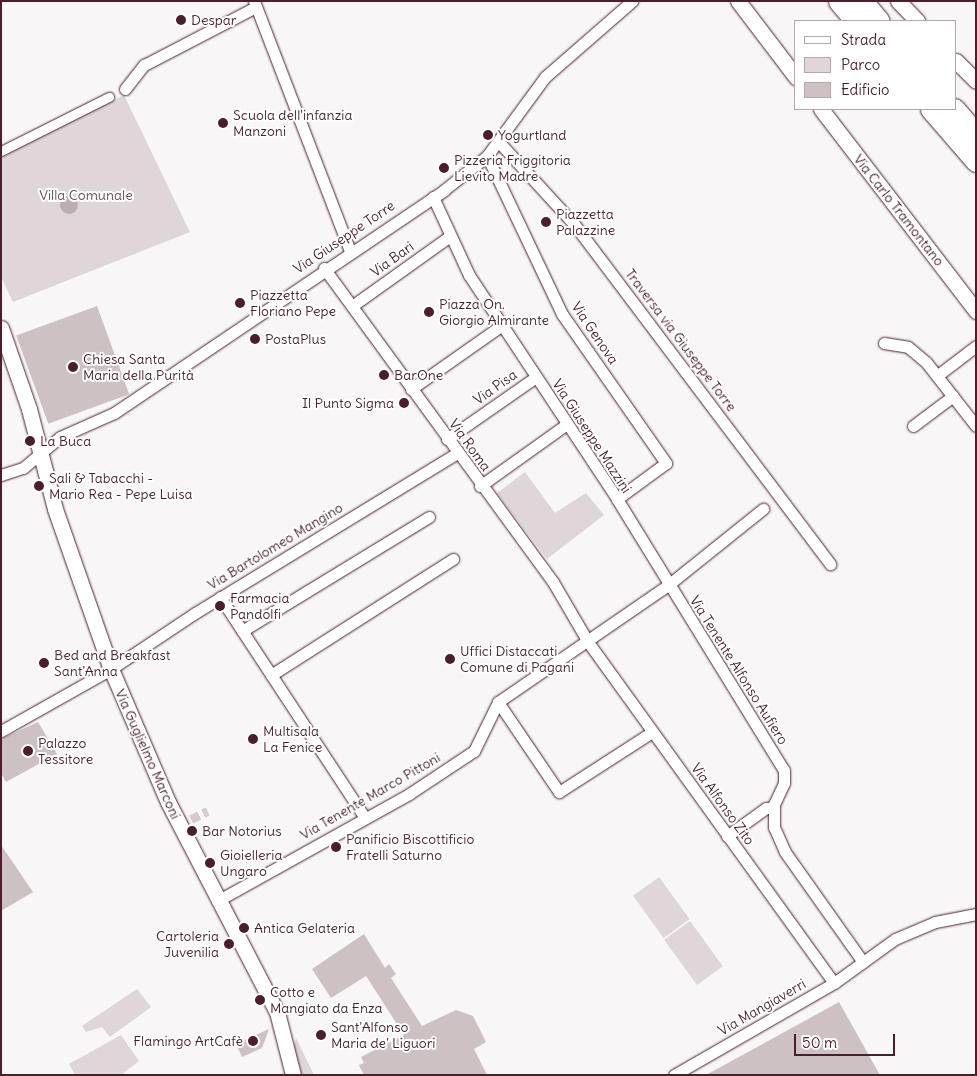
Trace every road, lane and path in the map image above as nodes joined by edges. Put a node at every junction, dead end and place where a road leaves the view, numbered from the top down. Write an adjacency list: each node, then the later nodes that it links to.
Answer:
1 (632, 1): 19 (street, Via Giuseppe Torre)
2 (738, 1): 11 (street)
3 (839, 1): 7 (highway)
4 (862, 1): 8 (highway)
5 (898, 1): 9 (street)
6 (259, 15): 13 (street); 25 (street)
7 (855, 20)
8 (878, 20)
9 (916, 20)
10 (957, 62): 12 (street)
11 (794, 74)
12 (976, 81)
13 (125, 89)
14 (109, 97): 20 (street)
15 (821, 110): 28 (street, Via Carlo Tramontano)
16 (932, 110): 22 (highway)
17 (955, 110): 18 (highway)
18 (976, 134)
19 (499, 142): 21 (street, Via Giuseppe Torre); 49 (street, Traversa via Giuseppe Torre)
20 (1, 151)
21 (487, 156): 23 (street, Via Giuseppe Torre); 45 (street, Via Genova)
22 (976, 161)
23 (433, 197): 24 (street, Via Giuseppe Mazzini); 25 (street, Via Giuseppe Torre)
24 (450, 236): 27 (street, Via Bari); 29 (street, Via Giuseppe Mazzini)
25 (350, 251): 26 (street, Via Giuseppe Torre)
26 (324, 268): 27 (street, Via Roma); 42 (street, Via Giuseppe Torre)
27 (352, 306): 35 (street, Via Roma)
28 (976, 311)
29 (502, 325): 34 (street, Via Giuseppe Mazzini); 35 (street)
30 (1, 328): 42 (street, Via Guglielmo Marconi)
31 (884, 343): 33 (street)
32 (976, 346): 33 (street)
33 (938, 375): 36 (street)
34 (536, 377): 37 (street, Via Giuseppe Mazzini); 40 (street, Via Pisa)
35 (411, 389): 40 (street, Via Roma)
36 (953, 396): 38 (street); 39 (street)
37 (567, 424): 44 (street); 45 (street, Via Giuseppe Mazzini)
38 (913, 426)
39 (976, 426)
40 (447, 439): 41 (street, Via Roma)
41 (457, 453): 44 (street, Via Roma); 51 (street, Via Bartolomeo Mangino)
42 (39, 455): 43 (street, Via Giuseppe Torre); 54 (street, Via Guglielmo Marconi)
43 (1, 475)
44 (480, 486): 53 (street, Via Roma)
45 (616, 499): 50 (street, Via Giuseppe Mazzini)
46 (763, 509): 50 (street)
47 (430, 516): 52 (street)
48 (453, 558): 55 (street)
49 (830, 564)
50 (668, 585): 53 (street); 59 (street, Via Tenente Alfonso Aufiero)
51 (220, 597): 52 (street); 54 (street, Via Bartolomeo Mangino)
52 (242, 631): 55 (street)
53 (588, 642): 56 (street); 58 (street, Via Alfonso Zito)
54 (111, 669): 57 (street, Via Bartolomeo Mangino); 62 (street, Via Guglielmo Marconi)
55 (271, 675): 60 (street)
56 (498, 702): 58 (street); 60 (street, Via Tenente Marco Pittoni)
57 (1, 730)
58 (652, 732): 61 (street, Via Alfonso Zito)
59 (774, 808): 61 (street); 64 (street)
60 (365, 818): 62 (street, Via Tenente Marco Pittoni)
61 (727, 836): 65 (street, Via Alfonso Zito)
62 (216, 901): 66 (street, Via Guglielmo Marconi)
63 (976, 914): 64 (street, Via Mangiaverri)
64 (863, 962): 65 (street, Via Mangiaverri)
65 (834, 983): 67 (street, Via Mangiaverri)
66 (293, 1075)
67 (674, 1075)

